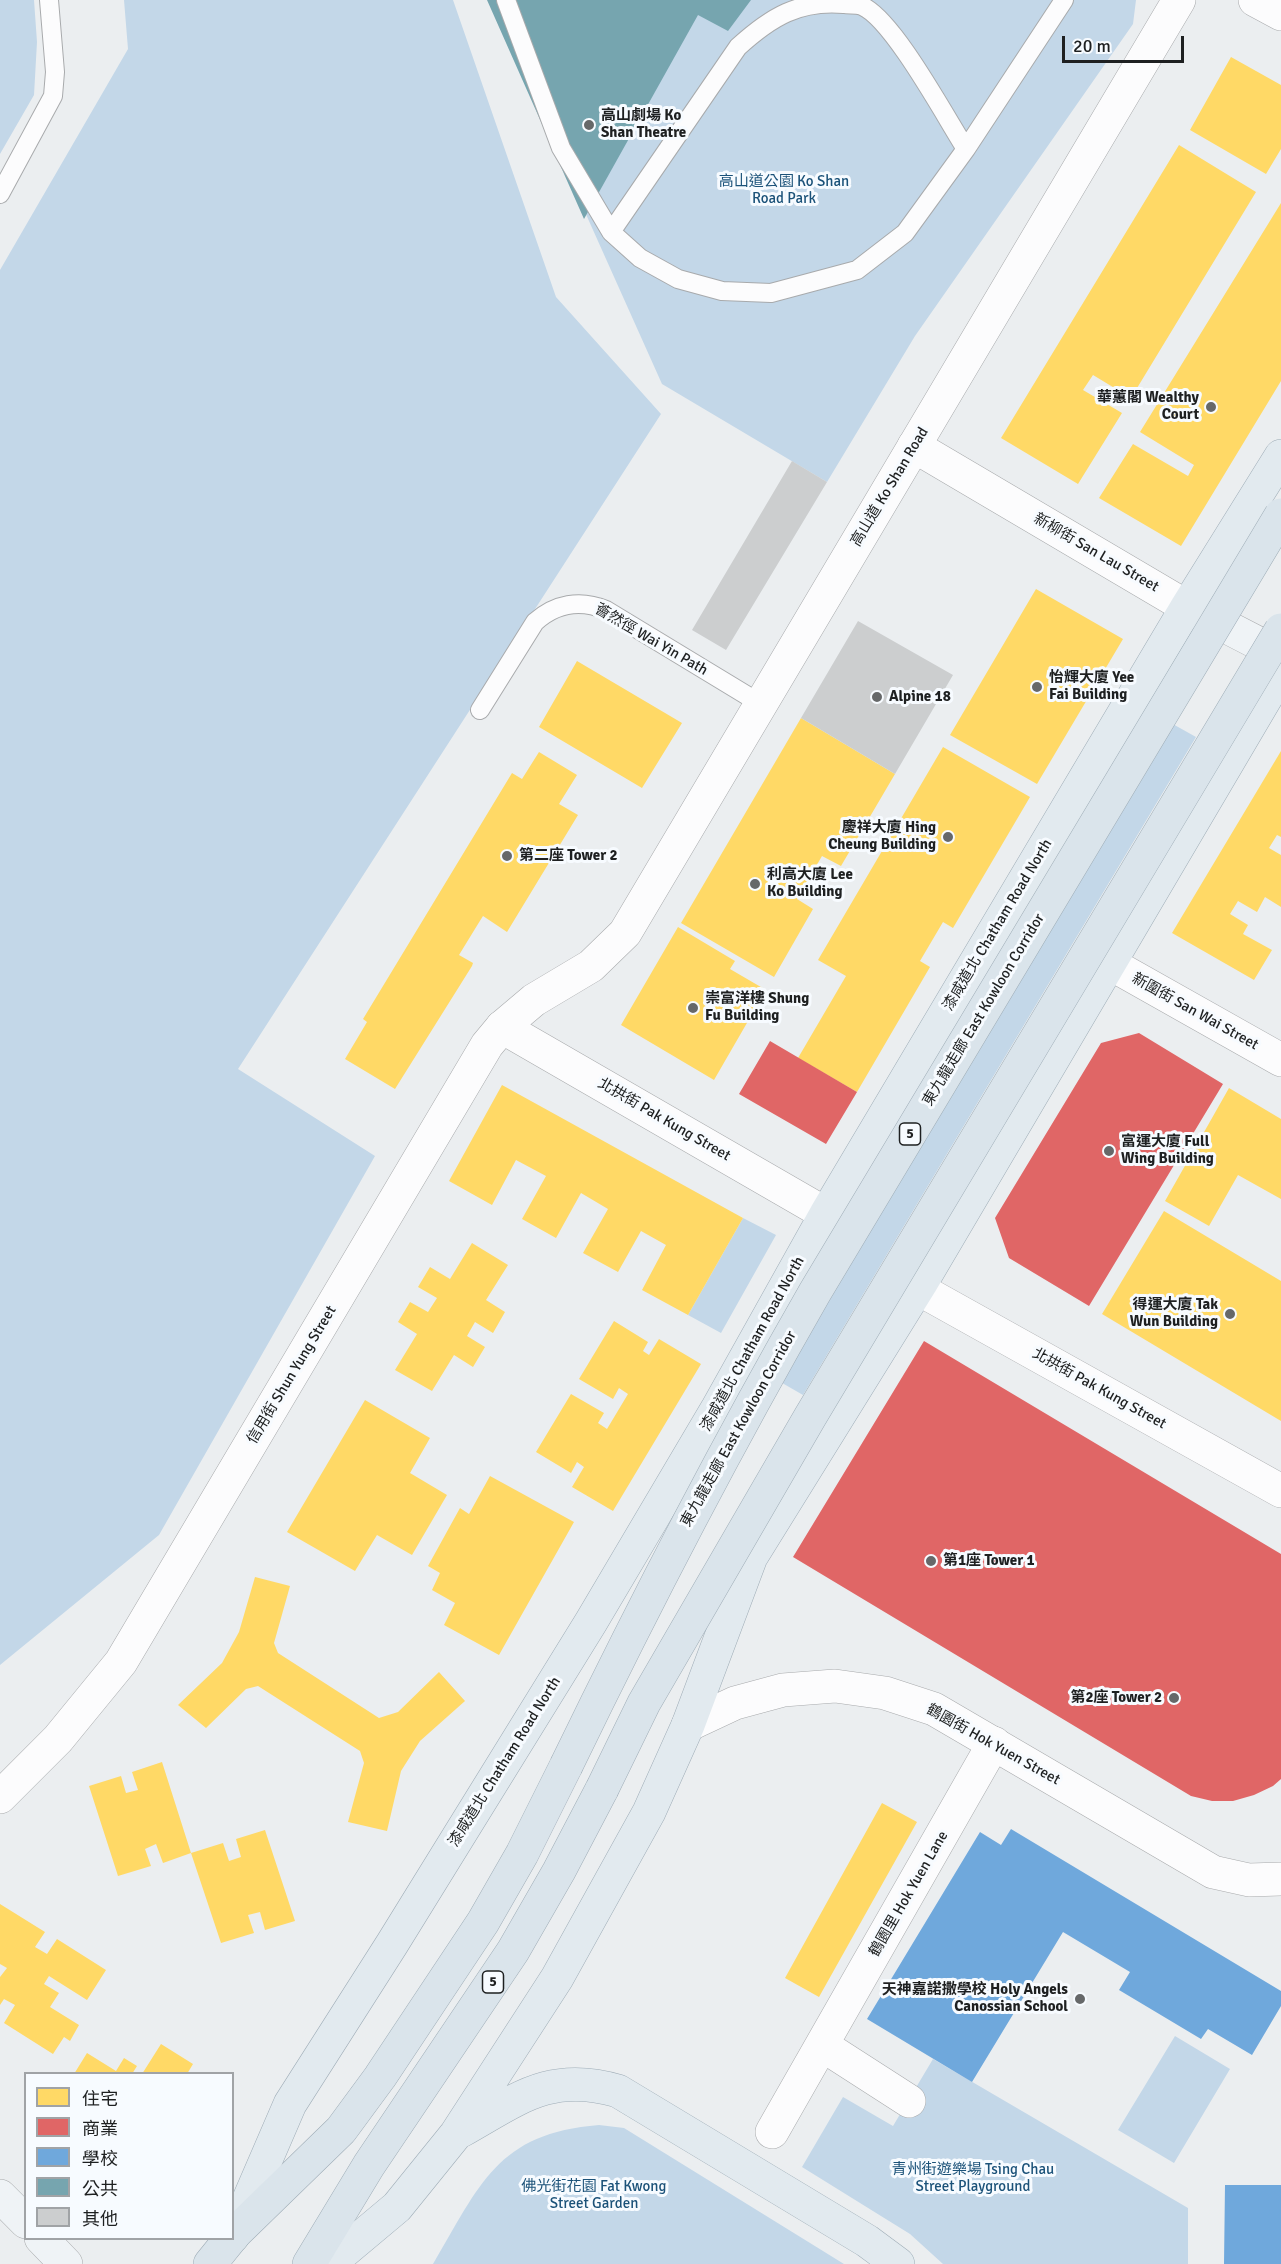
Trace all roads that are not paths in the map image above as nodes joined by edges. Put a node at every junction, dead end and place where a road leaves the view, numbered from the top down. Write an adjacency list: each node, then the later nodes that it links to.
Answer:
1 (50, 0): 9 (lane)
2 (506, 0): 10 (lane)
3 (1064, 0): 8 (lane)
4 (1179, 0): 11 (street, 高山道 Ko Shan Road)
5 (1255, 0): 7 (street)
6 (833, 2): 8 (lane); 10 (lane)
7 (1281, 14)
8 (966, 149): 10 (lane)
9 (0, 194)
10 (611, 232)
11 (914, 446): 14 (street, 新柳街 San Lau Street); 18 (street, 高山道 Ko Shan Road)
12 (1281, 456): 14 (main road, 漆咸道北 Chatham Road North)
13 (1281, 515): 29 (highway, 東九龍走廊 East Kowloon Corridor / 5, bridge)
14 (1187, 607): 16 (main road, 新柳街 San Lau Street); 24 (main road, 漆咸道北 Chatham Road North)
15 (1281, 630): 44 (highway, 5, bridge)
16 (1281, 655)
17 (1281, 672): 20 (main road)
18 (761, 704): 19 (lane, 薈然徑 Wai Yin Path); 21 (street, 高山道 Ko Shan Road)
19 (480, 710)
20 (1109, 963): 23 (street, 新圍街 San Wai Street); 25 (main road)
21 (591, 966): 22 (street, 信用街 Shun Yung Street)
22 (502, 1027): 24 (street, 北拱街 Pak Kung Street); 30 (street, 信用街 Shun Yung Street)
23 (1281, 1060)
24 (826, 1214): 38 (main road, 漆咸道北 Chatham Road North)
25 (917, 1288): 26 (street, 北拱街 Pak Kung Street); 27 (main road)
26 (1281, 1491)
27 (688, 1725): 28 (street, 鶴園街 Hok Yuen Street); 35 (main road)
28 (994, 1743): 31 (street, 鶴園街 Hok Yuen Street); 32 (street, 鶴園里 Hok Yuen Lane)
29 (566, 1766): 39 (highway, 漆咸道北 Chatham Road North / 5)
30 (0, 1797)
31 (1281, 1879)
32 (822, 2045): 33 (street); 34 (street, 鶴園里 Hok Yuen Lane)
33 (909, 2101)
34 (772, 2132)
35 (456, 2134): 45 (main road); 46 (main road)
36 (0, 2196): 37 (main road)
37 (24, 2220)
38 (234, 2232)
39 (234, 2235)
40 (43, 2240): 42 (main road)
41 (230, 2240): 43 (highway, 漆咸道北 Chatham Road North / 5)
42 (66, 2264)
43 (210, 2264)
44 (309, 2264)
45 (329, 2264)
46 (898, 2264)

